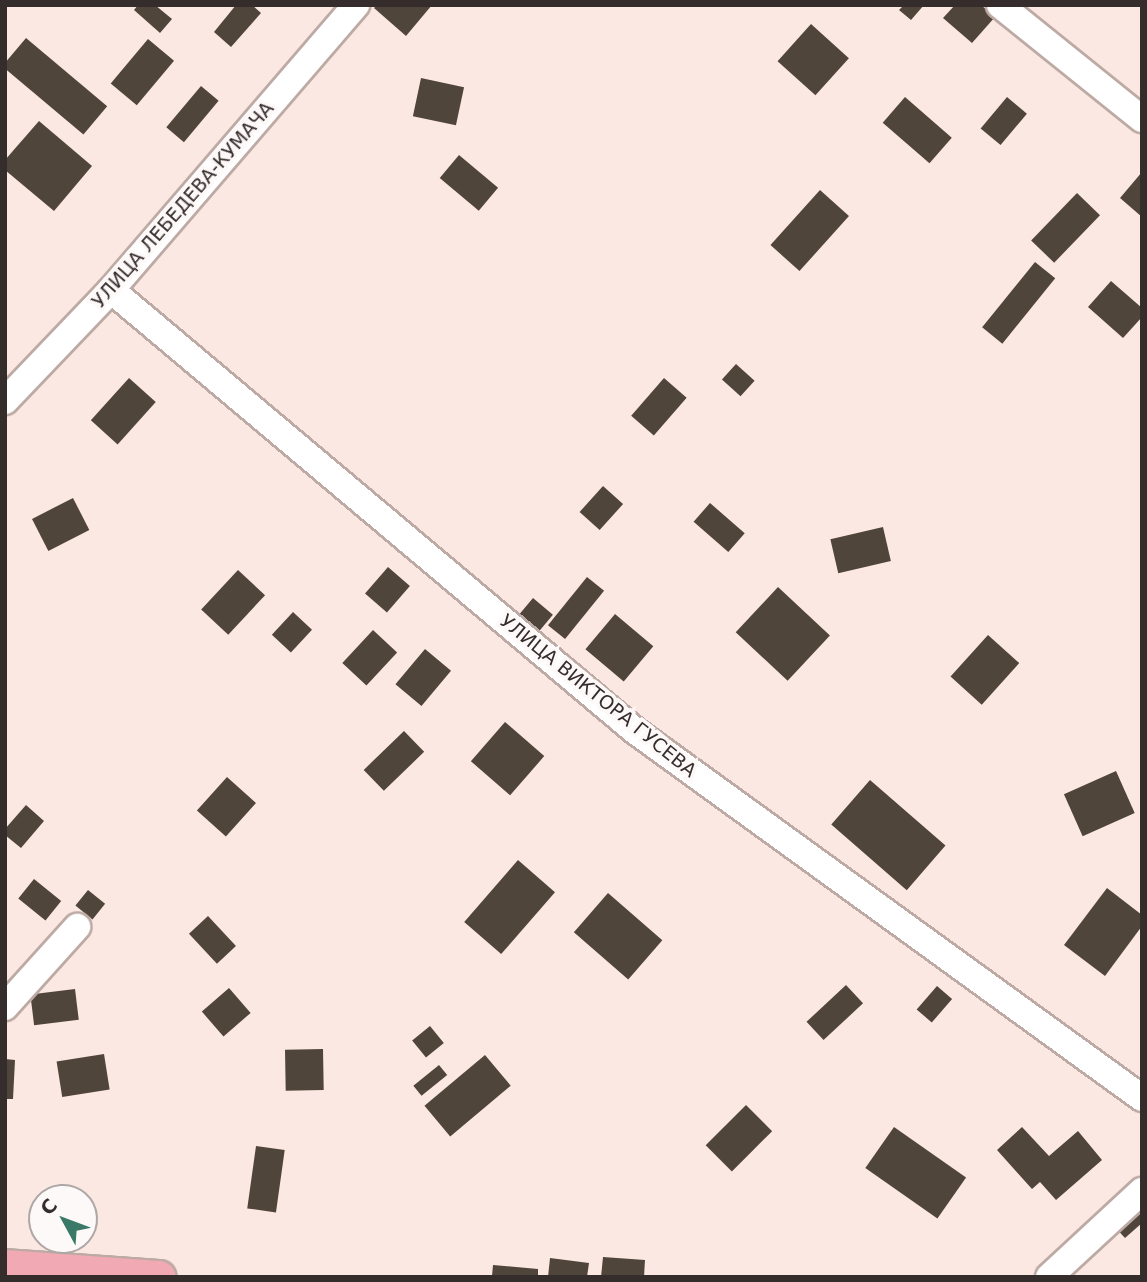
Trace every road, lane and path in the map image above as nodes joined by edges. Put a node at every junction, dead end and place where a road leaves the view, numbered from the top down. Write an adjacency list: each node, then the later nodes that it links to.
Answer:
1 (356, 5): 4 (street, УЛИЦА ЛЕБЕДЕВА-КУМАЧА)
2 (1000, 5): 3 (street)
3 (1142, 119)
4 (111, 290): 5 (street, УЛИЦА ЛЕБЕДЕВА-КУМАЧА); 8 (street, УЛИЦА ВИКТОРА ГУСЕВА)
5 (5, 401)
6 (77, 927): 7 (street)
7 (5, 1007)
8 (1142, 1098)
9 (1142, 1191): 12 (street)
10 (5, 1266): 11 (main road)
11 (159, 1277)
12 (1049, 1277)

